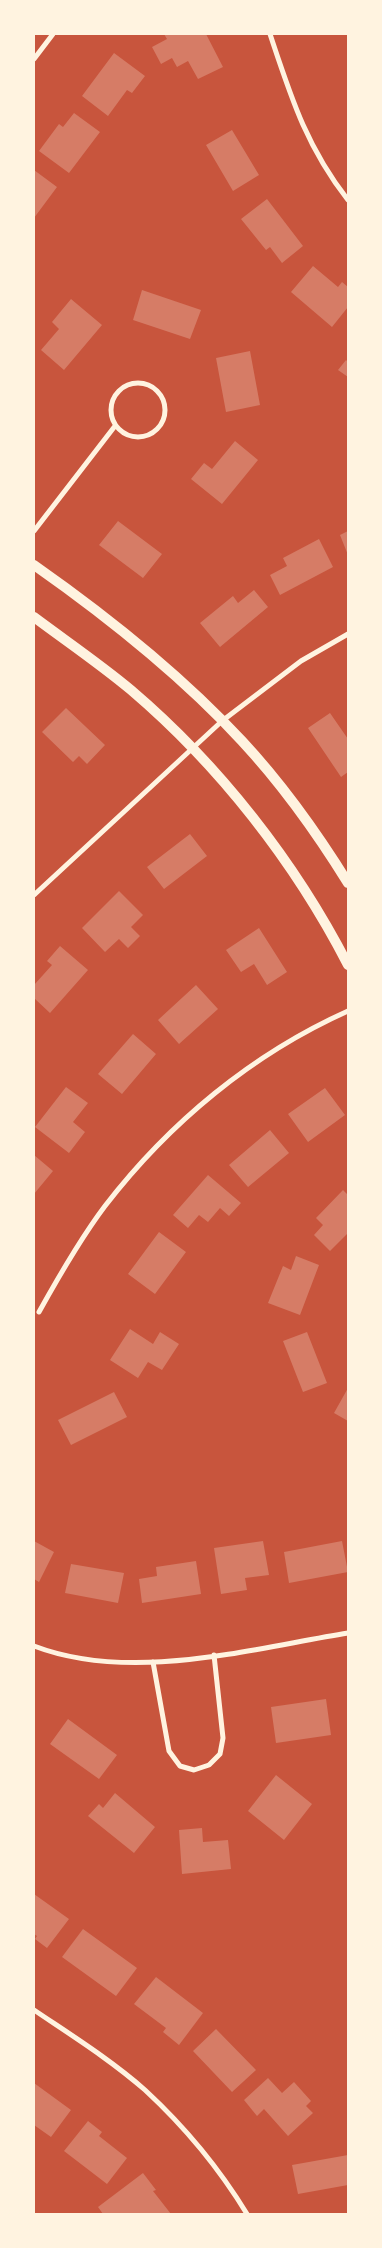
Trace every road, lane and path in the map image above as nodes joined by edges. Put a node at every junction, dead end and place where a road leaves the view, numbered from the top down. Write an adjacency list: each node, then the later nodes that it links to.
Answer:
1 (53, 34): 3 (street)
2 (270, 34): 4 (street)
3 (34, 59)
4 (348, 200)
5 (115, 426): 5 (street); 6 (street)
6 (34, 531)
7 (34, 565): 10 (main road)
8 (34, 617): 11 (main road)
9 (348, 634): 10 (street)
10 (222, 721): 11 (street); 12 (main road)
11 (193, 750): 13 (street); 14 (main road)
12 (348, 883)
13 (34, 895)
14 (348, 965)
15 (348, 1011): 16 (street)
16 (39, 1312)
17 (348, 1633): 19 (street)
18 (34, 1646): 20 (street)
19 (214, 1656): 20 (street); 20 (street)
20 (153, 1662)
21 (34, 2010): 22 (street)
22 (246, 2214)

